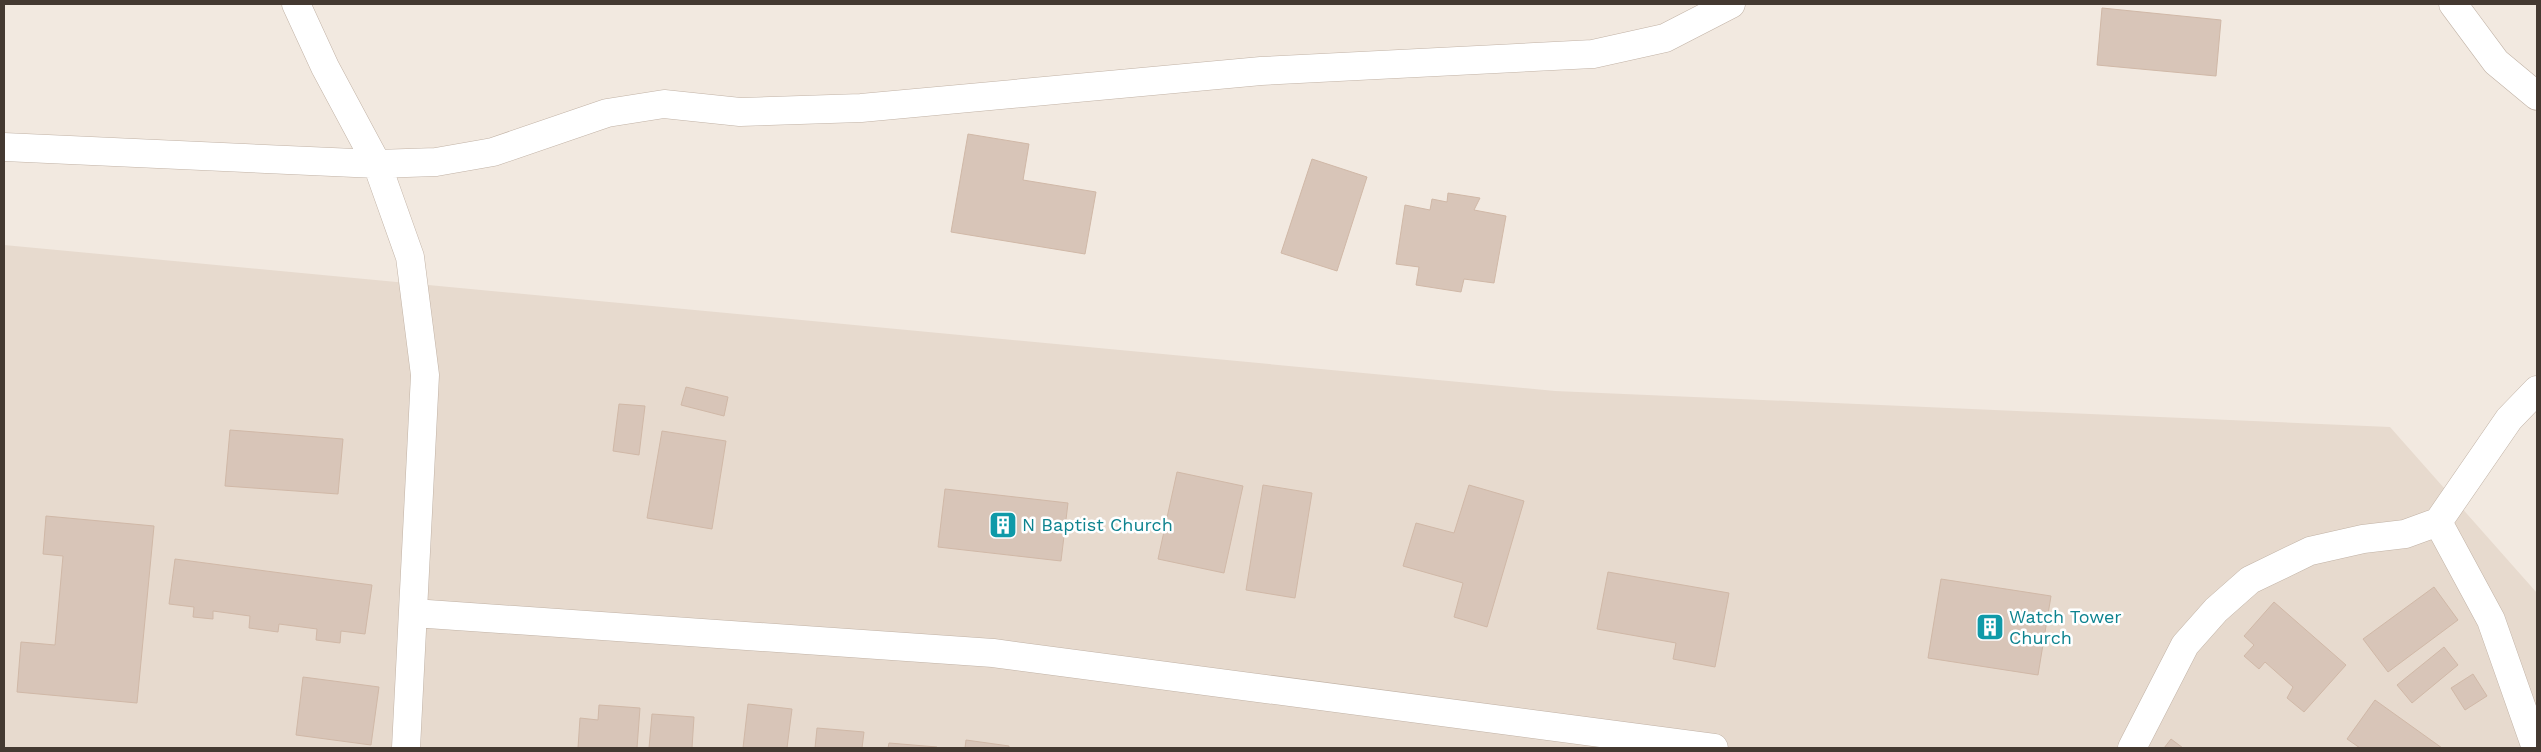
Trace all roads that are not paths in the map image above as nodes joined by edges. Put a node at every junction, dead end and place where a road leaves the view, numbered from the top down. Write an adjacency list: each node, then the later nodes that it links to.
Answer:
1 (296, 4): 6 (street)
2 (1731, 4): 6 (street)
3 (2453, 4): 4 (street)
4 (2537, 96)
5 (4, 147): 6 (street)
6 (377, 164): 9 (street)
7 (2537, 390): 8 (street)
8 (2438, 522): 13 (street); 14 (street)
9 (413, 613): 10 (street); 11 (street)
10 (1548, 738): 12 (street)
11 (406, 748)
12 (1714, 748)
13 (2132, 748)
14 (2536, 748)

